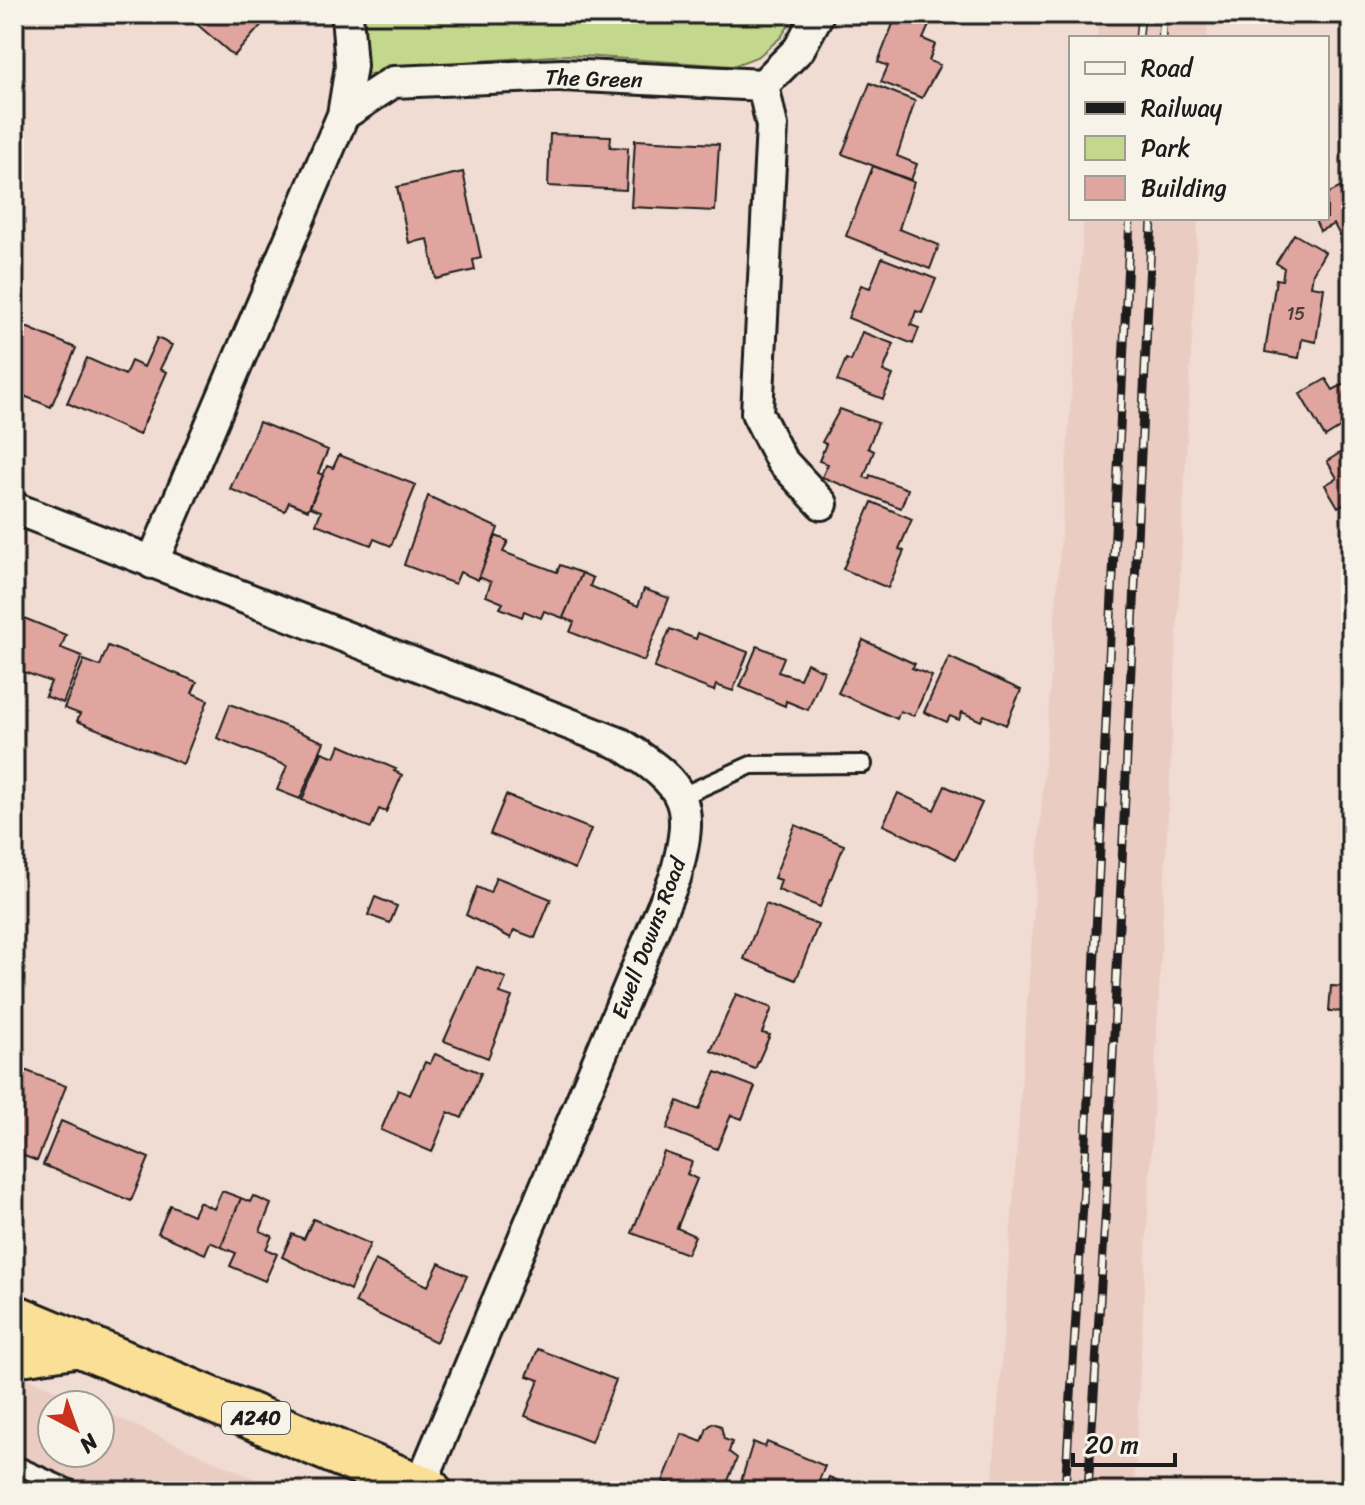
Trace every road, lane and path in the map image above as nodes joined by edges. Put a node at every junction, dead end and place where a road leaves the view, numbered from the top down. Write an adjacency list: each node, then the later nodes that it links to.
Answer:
1 (347, 14): 4 (street)
2 (818, 14): 3 (street)
3 (763, 85): 4 (street, The Green); 5 (street)
4 (343, 115): 7 (street)
5 (822, 504)
6 (14, 508): 7 (street)
7 (152, 563): 9 (street)
8 (863, 764): 9 (lane)
9 (682, 796): 14 (street, Ewell Downs Road)
10 (14, 1317): 11 (highway, A240)
11 (82, 1344): 12 (highway); 14 (highway, A240)
12 (14, 1354)
13 (14, 1464): 15 (lane)
14 (425, 1489)
15 (74, 1491)

